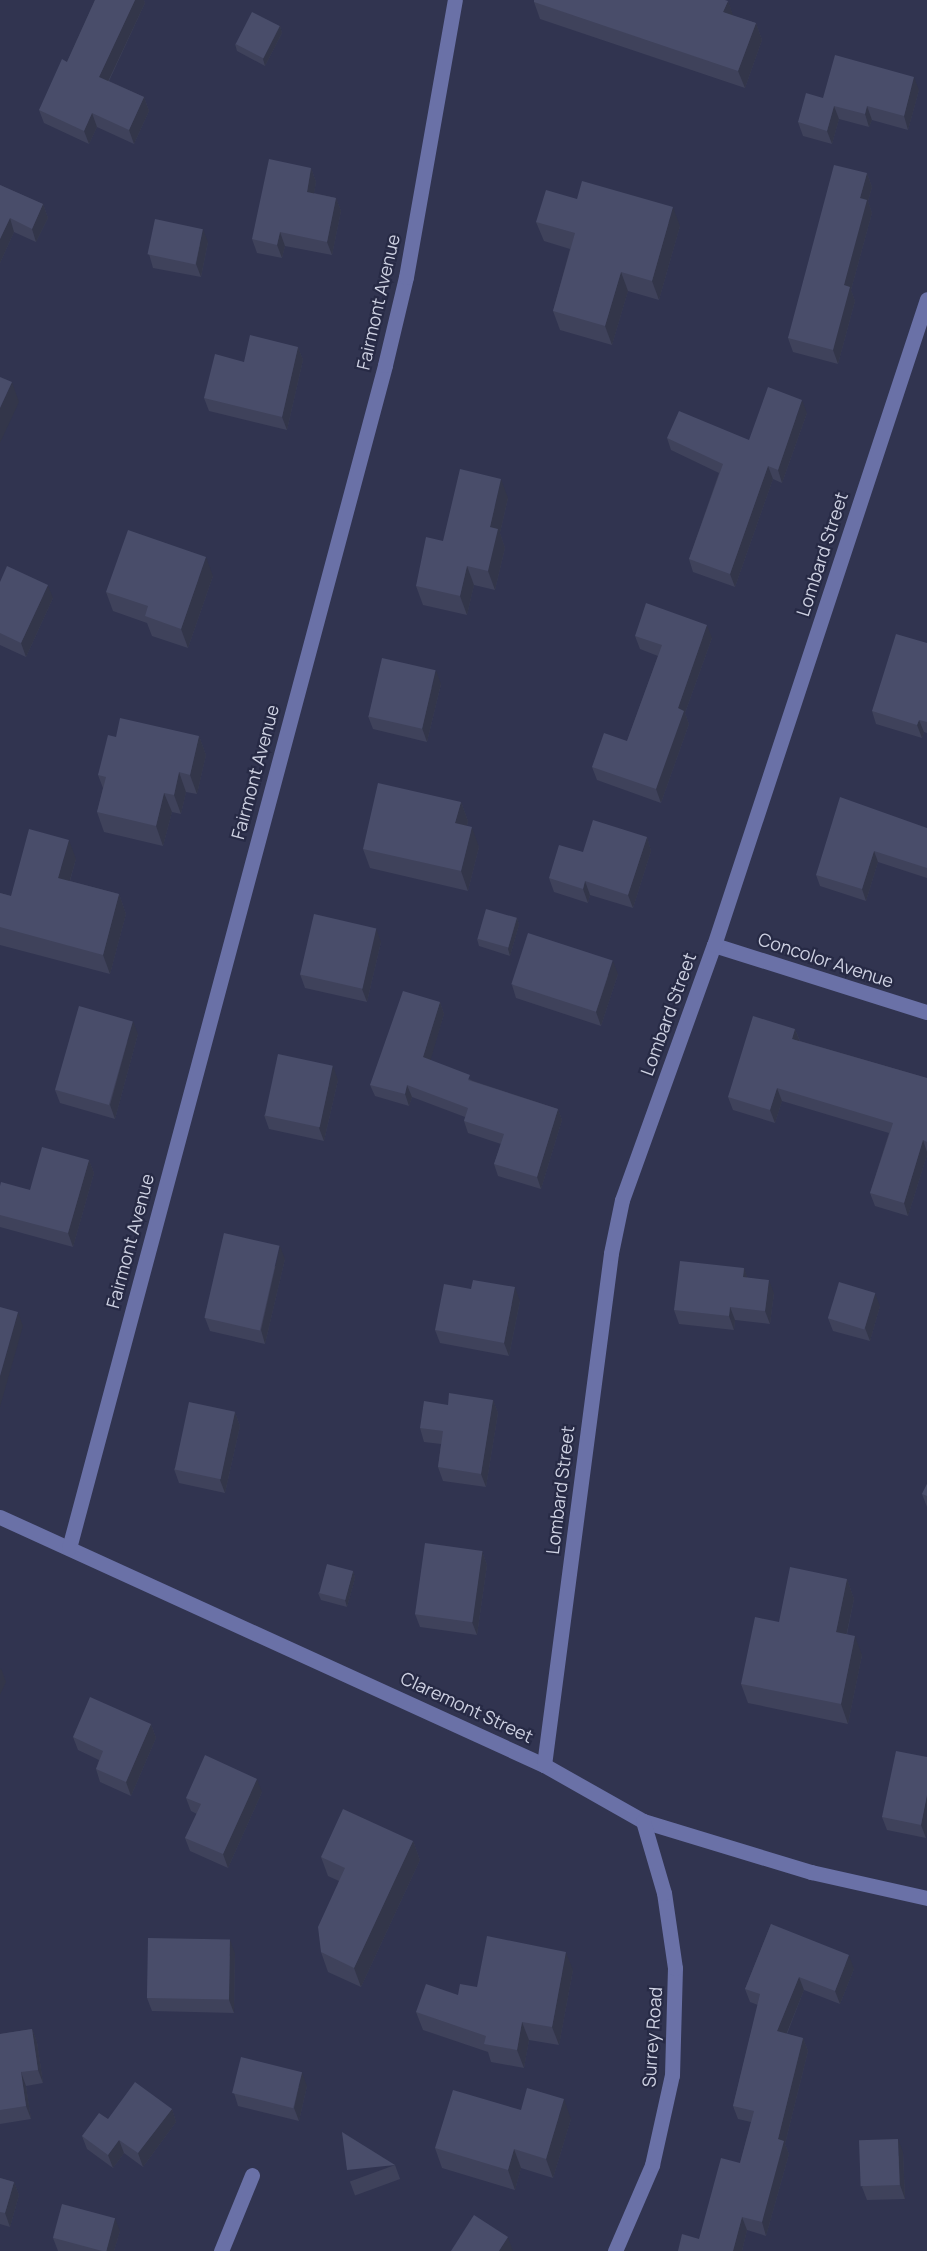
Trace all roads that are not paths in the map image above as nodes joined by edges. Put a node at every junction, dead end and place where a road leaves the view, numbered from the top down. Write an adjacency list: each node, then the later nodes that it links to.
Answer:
1 (455, 0): 6 (street, Fairmont Avenue)
2 (927, 299): 3 (street, Lombard Street)
3 (714, 945): 4 (street, Concolor Avenue); 7 (street, Lombard Street)
4 (927, 1012)
5 (0, 1517): 6 (street, Claremont Street)
6 (69, 1548): 7 (street, Claremont Street)
7 (544, 1765): 8 (street, Claremont Street)
8 (643, 1821): 9 (street, Claremont Street); 12 (street, Surrey Road)
9 (927, 1898)
10 (252, 2175): 11 (street)
11 (221, 2251)
12 (615, 2251)

